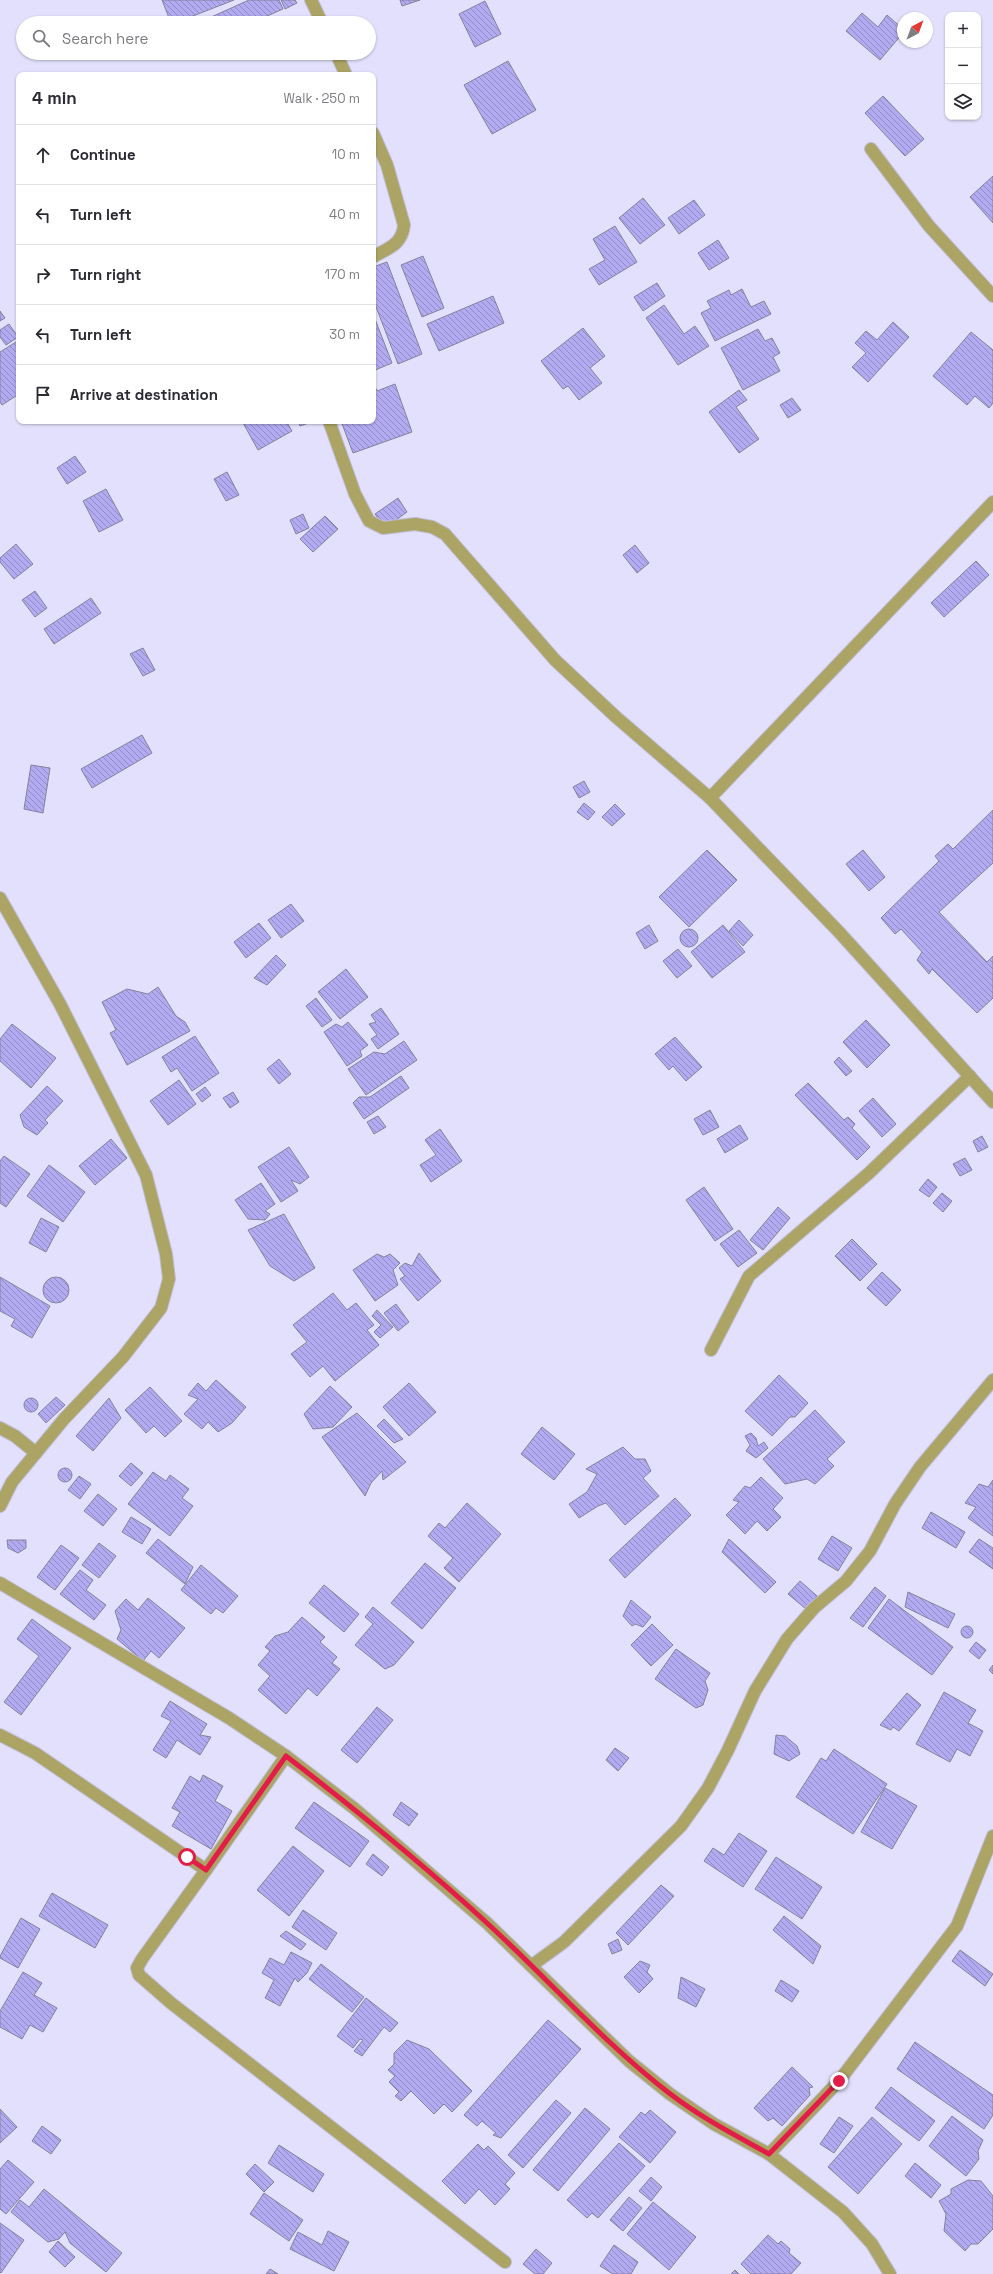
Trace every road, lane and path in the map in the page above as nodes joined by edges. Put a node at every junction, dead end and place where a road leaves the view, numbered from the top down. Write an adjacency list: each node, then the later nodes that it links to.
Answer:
1 (311, 0): 2 (street)
2 (319, 16)
3 (339, 60): 4 (street)
4 (345, 72)
5 (376, 140): 7 (street)
6 (871, 149): 8 (street)
7 (376, 256)
8 (993, 296)
9 (330, 424): 11 (street)
10 (993, 502): 11 (street)
11 (710, 798): 13 (street)
12 (0, 898): 18 (street)
13 (970, 1076): 14 (street); 15 (street)
14 (993, 1102)
15 (711, 1350)
16 (993, 1380): 25 (street)
17 (0, 1428): 18 (street)
18 (36, 1453): 19 (street)
19 (0, 1506)
20 (0, 1583): 22 (street)
21 (0, 1735): 24 (street)
22 (286, 1756): 24 (street); 25 (street)
23 (993, 1836): 26 (street)
24 (206, 1870): 27 (street)
25 (531, 1966): 26 (street)
26 (769, 2154): 28 (street)
27 (505, 2262)
28 (890, 2274)

